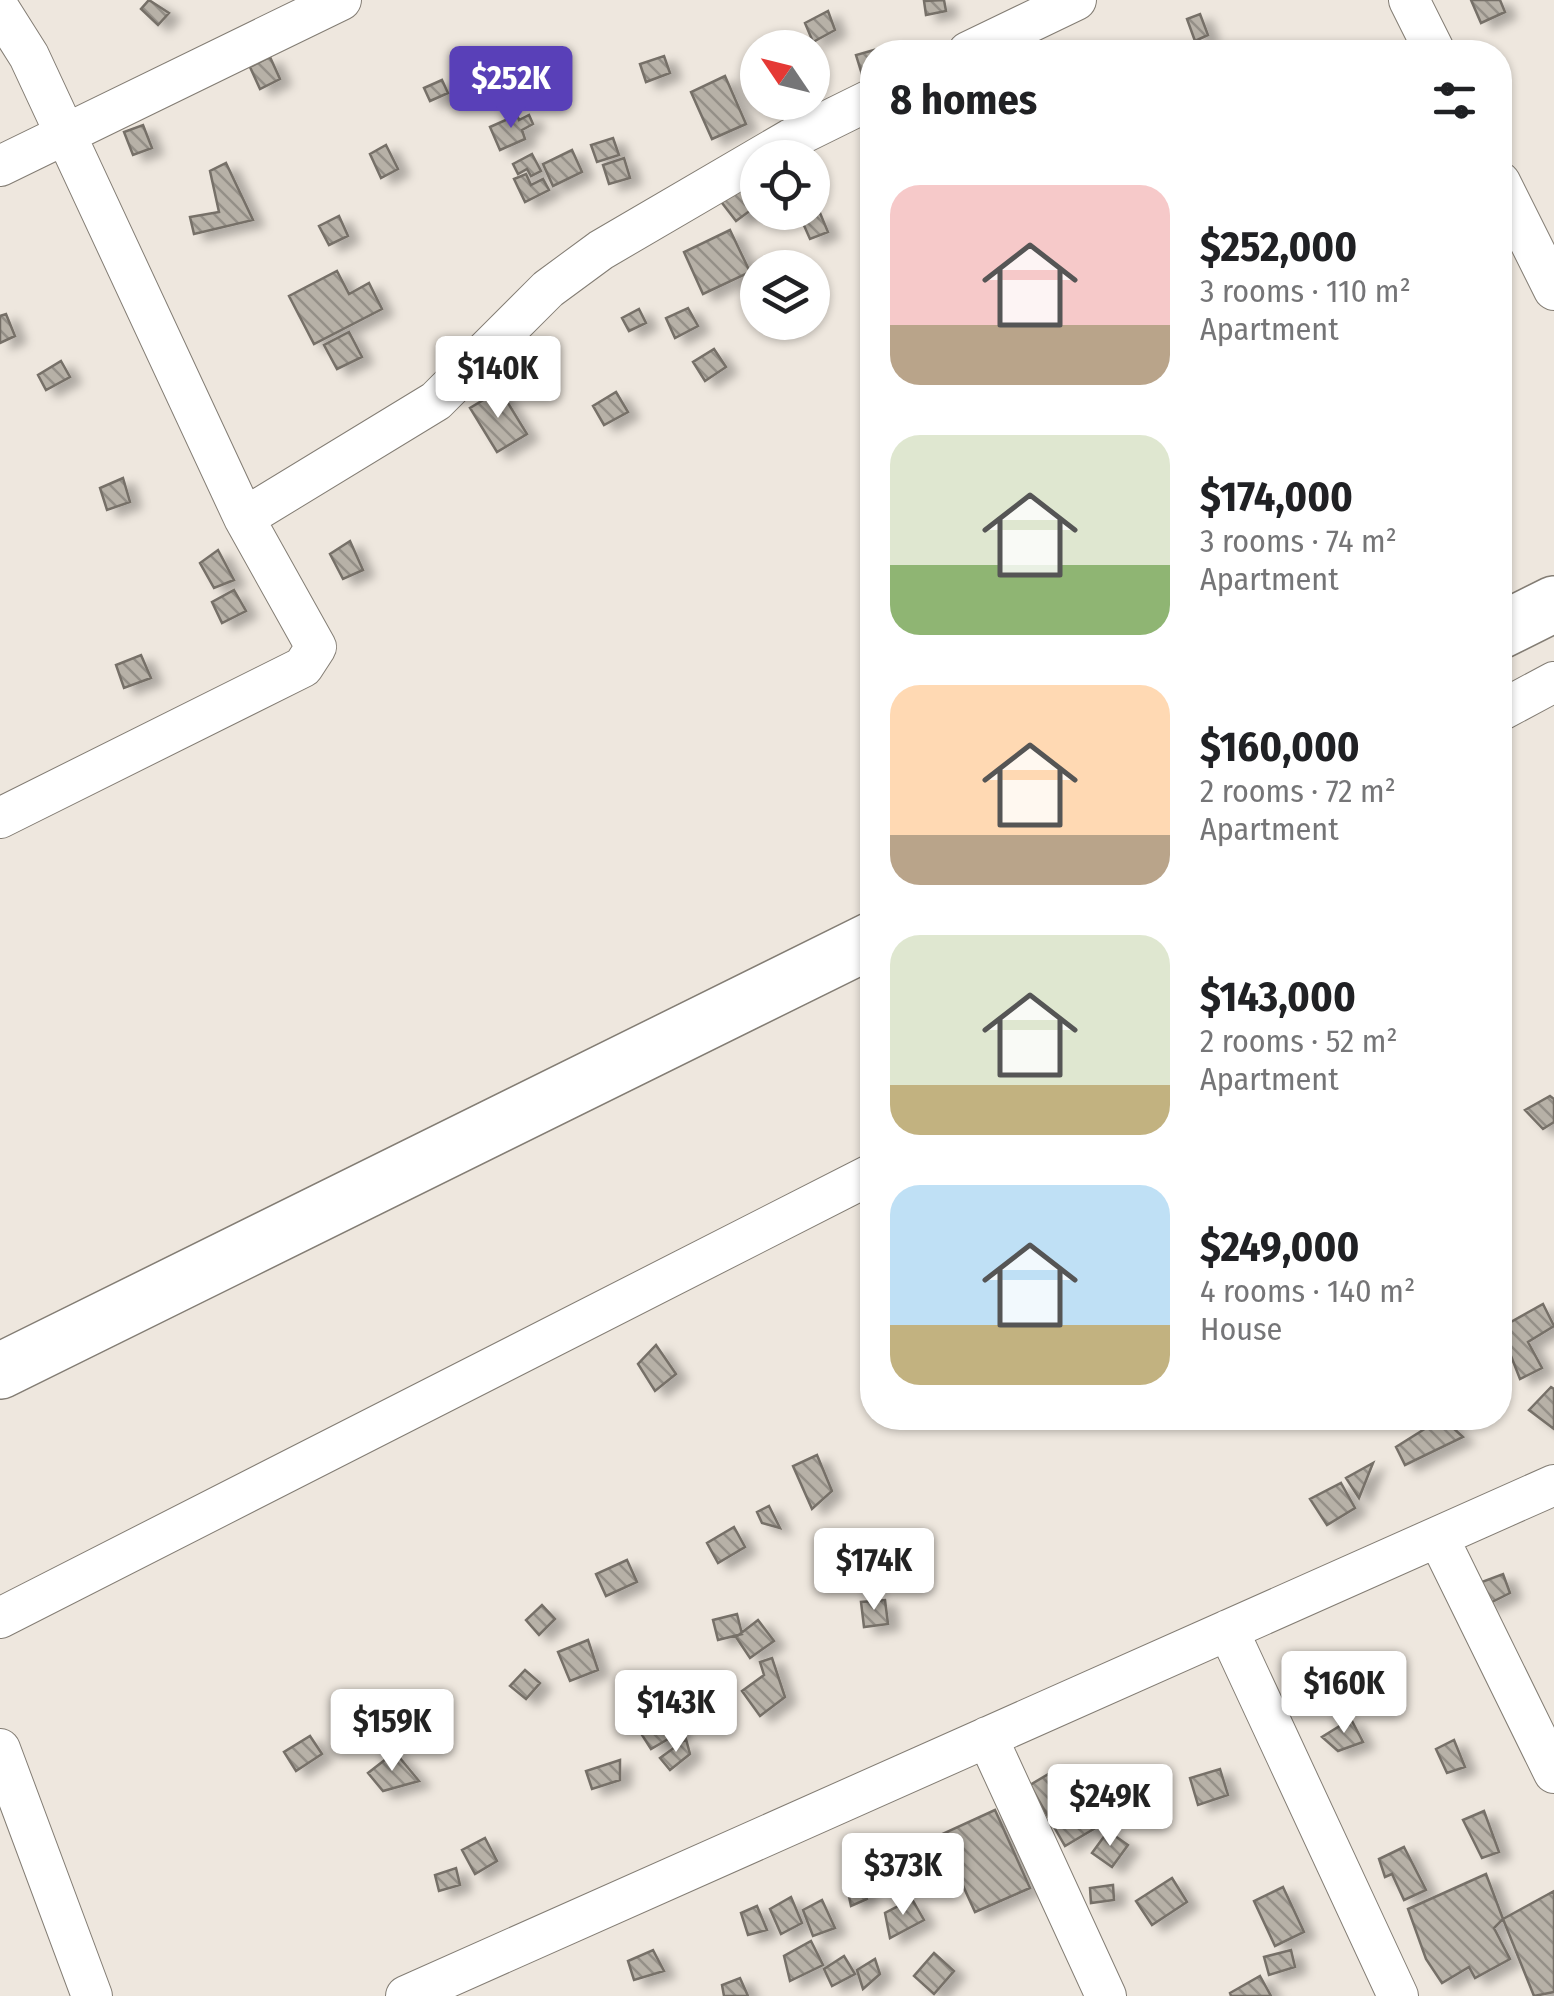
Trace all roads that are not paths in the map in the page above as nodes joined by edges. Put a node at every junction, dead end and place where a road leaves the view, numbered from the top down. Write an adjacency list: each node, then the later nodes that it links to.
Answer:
1 (341, 0): 8 (street)
2 (1409, 0): 6 (street)
3 (1049, 6): 5 (street)
4 (0, 10): 8 (street)
5 (989, 40)
6 (1429, 40)
7 (860, 105): 12 (street)
8 (64, 132): 9 (street); 12 (street)
9 (0, 166)
10 (1512, 206): 11 (street)
11 (1554, 290)
12 (244, 518): 17 (street)
13 (1554, 604): 14 (street)
14 (1512, 625)
15 (1554, 682): 16 (street)
16 (1512, 704)
17 (0, 818)
18 (860, 946): 20 (street)
19 (860, 1180): 23 (street)
20 (0, 1371)
21 (1554, 1486): 22 (street)
22 (1438, 1537): 24 (street); 26 (street)
23 (0, 1618)
24 (1228, 1630): 25 (street); 31 (street)
25 (987, 1737): 29 (street); 30 (street)
26 (1548, 1747)
27 (0, 1749): 28 (street)
28 (92, 1996)
29 (406, 1996)
30 (1106, 1996)
31 (1398, 1996)

